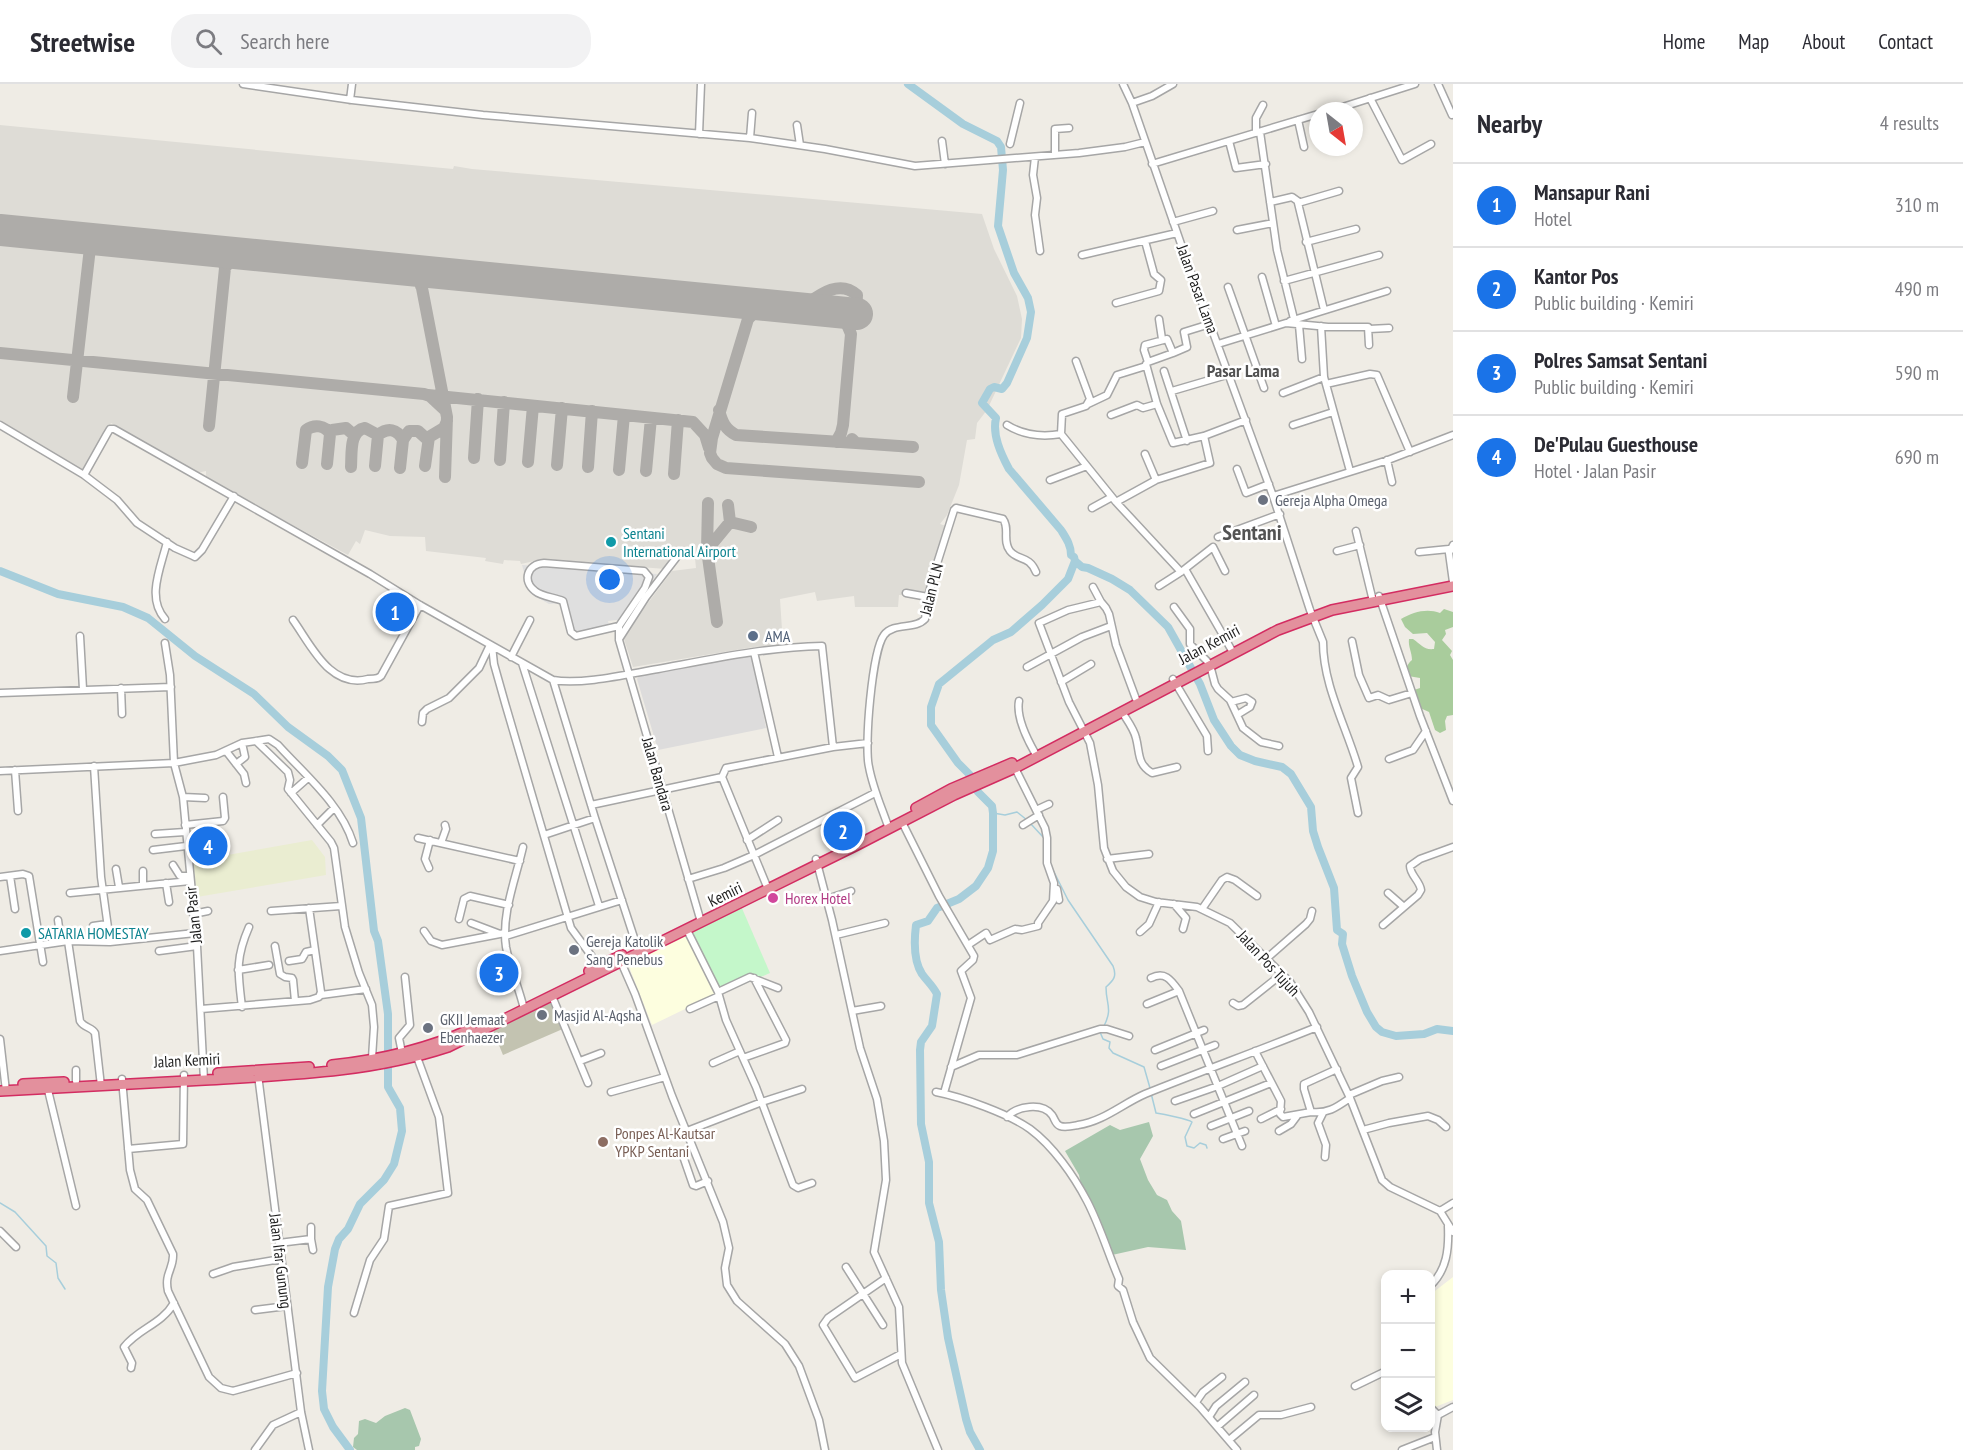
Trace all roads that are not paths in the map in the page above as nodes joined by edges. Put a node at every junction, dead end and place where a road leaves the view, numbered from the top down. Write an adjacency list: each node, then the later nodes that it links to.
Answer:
1 (243, 84): 9 (street)
2 (352, 84): 12 (street)
3 (701, 84): 24 (street)
4 (1123, 84): 15 (street, Jalan Pasar Lama)
5 (1173, 84): 15 (street)
6 (1388, 84): 10 (street)
7 (1414, 84): 10 (street)
8 (1438, 84): 18 (street)
9 (295, 88): 12 (street)
10 (1392, 92): 11 (street)
11 (1373, 97): 13 (street); 30 (street)
12 (351, 100): 24 (street)
13 (1358, 102)
14 (1020, 103): 29 (street)
15 (1132, 103): 28 (street, Jalan Pasar Lama)
16 (1263, 105): 23 (street)
17 (752, 113): 25 (street)
18 (1452, 115)
19 (1309, 117): 20 (street)
20 (1298, 120): 23 (street); 32 (street)
21 (797, 125): 31 (street)
22 (1069, 128): 33 (street)
23 (1258, 133): 27 (street); 37 (street)
24 (699, 134): 25 (street)
25 (750, 138): 31 (street)
26 (942, 141): 35 (street)
27 (1230, 141): 36 (street); 37 (street)
28 (1145, 142): 33 (street); 36 (street, Jalan Pasar Lama)
29 (1010, 144)
30 (1431, 144)
31 (800, 145): 35 (street)
32 (1304, 147)
33 (1055, 155): 34 (street)
34 (1035, 157): 35 (street); 49 (street)
35 (945, 164)
36 (1152, 164): 42 (street, Jalan Pasar Lama)
37 (1266, 164): 39 (street)
38 (1339, 191): 40 (street)
39 (1270, 202): 40 (street); 43 (street)
40 (1299, 202): 48 (street)
41 (1214, 211): 42 (street)
42 (1173, 222): 46 (street, Jalan Pasar Lama)
43 (1273, 223): 45 (street); 54 (street)
44 (1356, 229): 48 (street)
45 (1237, 230)
46 (1177, 233): 47 (street); 61 (street, Jalan Pasar Lama)
47 (1145, 241): 50 (street); 57 (street)
48 (1306, 242): 52 (street)
49 (1040, 251)
50 (1082, 255)
51 (1379, 255): 52 (street)
52 (1314, 272): 54 (street); 58 (street)
53 (1262, 277): 62 (street)
54 (1284, 281): 60 (street)
55 (1228, 288): 66 (street)
56 (1387, 291): 58 (street)
57 (1116, 303)
58 (1324, 310): 60 (street)
59 (1158, 319): 67 (street)
60 (1296, 322): 62 (street); 63 (street); 71 (street)
61 (1210, 324): 68 (street, Jalan Pasar Lama); 70 (street)
62 (1276, 326): 66 (street)
63 (1321, 326): 64 (street); 76 (street)
64 (1369, 328): 65 (street); 69 (street)
65 (1389, 328)
66 (1246, 334): 68 (street); 77 (street)
67 (1162, 339): 70 (street); 73 (street)
68 (1218, 344): 75 (street, Jalan Pasar Lama)
69 (1370, 345)
70 (1173, 353): 73 (street)
71 (1302, 359)
72 (1076, 361): 80 (street)
73 (1147, 364): 80 (street); 81 (street)
74 (1164, 371): 78 (street)
75 (1230, 374): 78 (street); 84 (street, Jalan Pasar Lama)
76 (1325, 381): 79 (street); 82 (street); 92 (street)
77 (1264, 388)
78 (1173, 391): 91 (street)
79 (1283, 393)
80 (1088, 404): 88 (street)
81 (1157, 404): 83 (street); 91 (street)
82 (1333, 412): 87 (street); 97 (street)
83 (1111, 415)
84 (1246, 420): 90 (street); 102 (street, Jalan Pasar Lama)
85 (0, 425): 98 (street)
86 (1007, 425): 88 (street)
87 (1293, 425)
88 (1061, 434): 95 (street)
89 (1453, 435): 92 (street)
90 (1204, 436): 91 (street); 100 (street)
91 (1187, 441)
92 (1410, 452): 94 (street)
93 (1145, 454): 100 (street)
94 (1387, 460): 97 (street); 101 (street)
95 (1087, 465): 99 (street); 105 (street)
96 (1238, 469): 102 (street)
97 (1350, 471): 104 (street)
98 (84, 475): 103 (street); 110 (street)
99 (1050, 480)
100 (1156, 480): 105 (street)
101 (1392, 482)
102 (1269, 484): 104 (street, Jalan Pasar Lama)
103 (234, 496): 110 (street); 126 (street)
104 (1273, 496): 107 (street, Jalan Pasar Lama)
105 (1114, 499): 106 (street); 116 (street)
106 (1092, 508)
107 (1280, 514): 109 (street); 128 (street, Jalan Pasar Lama)
108 (1356, 531): 111 (street)
109 (1218, 537)
110 (167, 542): 129 (street)
111 (1360, 545): 113 (street); 124 (street)
112 (1451, 547): 114 (street); 119 (street)
113 (1337, 551)
114 (1419, 552)
115 (676, 558): 135 (street)
116 (1183, 571): 117 (street); 121 (street); 139 (street)
117 (1225, 571)
118 (1036, 572): 123 (street, Jalan PLN)
119 (1453, 584): 124 (highway, Jalan Kemiri)
120 (1093, 586): 125 (street)
121 (1159, 586)
122 (906, 593): 123 (street)
123 (928, 597): 167 (street, Jalan PLN)
124 (1377, 598): 128 (highway, Jalan Kemiri); 155 (street)
125 (1101, 602): 133 (street); 141 (street, Jalan Pos Tujuh)
126 (420, 605): 130 (street); 138 (street)
127 (1174, 607): 145 (street)
128 (1312, 614): 139 (highway, Jalan Kemiri); 145 (highway, Jalan Kemiri); 201 (street, Jalan Pasar Lama)
129 (165, 619)
130 (293, 620)
131 (530, 620): 142 (street)
132 (619, 626): 132 (street); 135 (street, Jalan Bandara)
133 (1111, 626): 141 (street); 156 (street)
134 (80, 636): 153 (street)
135 (619, 640): 147 (street, Jalan Bandara)
136 (1352, 641): 155 (street)
137 (165, 643): 151 (street, Jalan Pasir)
138 (491, 646): 142 (street); 162 (street); 212 (street)
139 (1231, 648): 145 (highway, Jalan Kemiri)
140 (754, 652): 147 (street); 169 (street); 173 (street)
141 (1050, 654): 146 (street); 150 (street, Jalan Pos Tujuh)
142 (511, 657): 143 (street)
143 (522, 663): 149 (street); 206 (street)
144 (1091, 664): 150 (street)
145 (1207, 664): 148 (highway, Jalan Kemiri); 158 (street)
146 (1027, 667)
147 (628, 674): 149 (street); 188 (street, Jalan Bandara)
148 (1178, 679): 156 (highway, Jalan Kemiri); 159 (highway, Jalan Kemiri); 171 (street)
149 (553, 680): 196 (street)
150 (1061, 682): 163 (street, Jalan Pos Tujuh)
151 (171, 687): 152 (street); 175 (street, Jalan Pasir)
152 (121, 688): 153 (street); 160 (street)
153 (83, 689): 154 (street)
154 (0, 693)
155 (1412, 693): 164 (street)
156 (1136, 699): 163 (highway, Jalan Kemiri)
157 (1019, 701): 172 (street)
158 (1231, 702): 161 (street); 161 (street)
159 (1122, 712): 163 (highway, Jalan Kemiri); 179 (street)
160 (122, 714)
161 (1237, 715): 168 (street)
162 (422, 722)
163 (1084, 730): 172 (highway, Jalan Kemiri); 177 (highway, Jalan Kemiri); 224 (street, Jalan Pos Tujuh)
164 (1426, 731): 174 (street); 185 (street)
165 (256, 741): 166 (street); 186 (street); 190 (street)
166 (242, 743): 170 (street); 176 (street)
167 (868, 743): 169 (street); 191 (street, Jalan PLN)
168 (1279, 746)
169 (833, 747): 173 (street)
170 (226, 751): 175 (street); 176 (street)
171 (1208, 751)
172 (1035, 753): 177 (highway, Jalan Kemiri)
173 (778, 757): 184 (street)
174 (1389, 759)
175 (174, 764): 178 (street); 192 (street, Jalan Pasir)
176 (236, 764): 187 (street)
177 (1013, 765): 182 (highway, Jalan Kemiri); 200 (street)
178 (94, 766): 180 (street); 240 (street)
179 (1177, 768)
180 (15, 770): 181 (street); 199 (street)
181 (0, 771)
182 (994, 773): 189 (highway, Kemiri)
183 (1453, 776): 185 (street)
184 (722, 777): 188 (street); 215 (street)
185 (1445, 777): 195 (street)
186 (308, 778): 190 (street); 198 (street)
187 (246, 783)
188 (663, 789): 196 (street); 234 (street, Jalan Bandara)
189 (953, 792): 204 (highway, Kemiri); 209 (highway, Kemiri)
190 (291, 793): 207 (street)
191 (875, 793): 209 (street, Jalan PLN); 223 (street)
192 (183, 797): 194 (street); 210 (street, Jalan Pasir)
193 (223, 797): 210 (street)
194 (205, 798)
195 (1453, 801)
196 (591, 804): 202 (street)
197 (1049, 804): 200 (street)
198 (334, 807): 207 (street); 216 (street)
199 (18, 811)
200 (1037, 813): 205 (street); 236 (street)
201 (1358, 813)
202 (595, 818): 206 (street); 246 (street)
203 (778, 820): 215 (street)
204 (902, 822): 209 (highway, Kemiri); 282 (street)
205 (1027, 823)
206 (573, 824): 212 (street); 253 (street)
207 (317, 825): 252 (street)
208 (445, 825): 217 (street)
209 (888, 826): 226 (highway, Kemiri)
210 (185, 828): 211 (street); 218 (street, Jalan Pasir)
211 (155, 834)
212 (544, 836): 262 (street)
213 (418, 837): 214 (street)
214 (430, 840): 217 (street); 229 (street)
215 (747, 840): 223 (street)
216 (353, 843)
217 (441, 843): 225 (street)
218 (186, 846): 221 (street); 233 (street, Jalan Pasir)
219 (523, 847): 225 (street)
220 (1453, 847): 254 (street)
221 (153, 850)
222 (1149, 854): 224 (street)
223 (754, 855): 234 (street); 238 (street)
224 (1107, 859): 249 (street, Jalan Pos Tujuh)
225 (520, 861): 251 (street)
226 (817, 861): 238 (highway, Kemiri); 245 (street)
227 (173, 865): 233 (street)
228 (116, 868): 239 (street)
229 (429, 868)
230 (143, 872): 237 (street)
231 (10, 876): 232 (street); 256 (street); 281 (street)
232 (0, 877)
233 (190, 878): 235 (street); 261 (street, Jalan Pasir)
234 (688, 879): 264 (street, Jalan Bandara)
235 (166, 883): 237 (street); 248 (street)
236 (1054, 883): 247 (street); 282 (street)
237 (143, 885): 239 (street)
238 (767, 886): 264 (highway, Kemiri)
239 (119, 887): 240 (street)
240 (103, 890): 242 (street); 268 (street)
241 (851, 891): 245 (street)
242 (70, 892)
243 (1388, 893): 254 (street)
244 (1257, 896): 257 (street)
245 (827, 898): 278 (street)
246 (622, 900): 253 (street); 286 (street)
247 (1059, 900)
248 (169, 902)
249 (1159, 902): 250 (street, Jalan Pos Tujuh); 275 (street)
250 (1173, 903): 257 (street, Jalan Pos Tujuh); 272 (street)
251 (509, 905): 263 (street); 277 (street)
252 (341, 906): 255 (street); 302 (street)
253 (599, 906): 262 (street)
254 (1404, 907): 269 (street)
255 (309, 908): 259 (street); 285 (street)
256 (15, 909)
257 (1202, 909): 289 (street, Jalan Pos Tujuh)
258 (208, 911): 261 (street)
259 (271, 911)
260 (1312, 911): 289 (street)
261 (194, 914): 276 (street, Jalan Pasir)
262 (567, 917): 277 (street); 294 (street)
263 (459, 919)
264 (700, 919): 273 (highway, Kemiri); 286 (highway, Kemiri)
265 (58, 920): 279 (street)
266 (471, 923): 277 (street)
267 (885, 923): 278 (street)
268 (107, 924): 270 (street); 280 (street)
269 (1383, 925)
270 (93, 926)
271 (249, 927): 295 (street)
272 (1183, 929)
273 (687, 930): 286 (highway, Kemiri); 304 (street)
274 (424, 932): 277 (street)
275 (1140, 932)
276 (195, 933): 280 (street); 283 (street, Jalan Pasir)
277 (504, 935): 310 (street)
278 (836, 935): 315 (street)
279 (64, 942): 280 (street); 281 (street); 346 (street)
280 (110, 942)
281 (39, 945): 287 (street); 291 (street)
282 (968, 945): 335 (street)
283 (196, 946): 288 (street); 313 (street, Jalan Pasir)
284 (275, 946): 307 (street)
285 (315, 950): 290 (street); 305 (street)
286 (638, 950): 292 (highway, Kemiri); 294 (highway, Kemiri)
287 (0, 951)
288 (159, 951)
289 (1266, 959): 296 (street, Jalan Pos Tujuh)
290 (289, 961)
291 (43, 962)
292 (621, 962): 294 (highway, Kemiri); 341 (street)
293 (269, 965): 295 (street)
294 (601, 969): 298 (highway, Kemiri)
295 (238, 970): 312 (street)
296 (1282, 974): 308 (street); 316 (street, Jalan Pos Tujuh)
297 (405, 976): 328 (street)
298 (584, 977): 306 (highway, Kemiri); 310 (highway, Kemiri)
299 (754, 978): 301 (street); 304 (street); 327 (street)
300 (1151, 978): 303 (street)
301 (777, 988)
302 (366, 989): 305 (street); 330 (street)
303 (1179, 991): 309 (street); 318 (street)
304 (718, 994): 314 (street); 327 (street)
305 (321, 995): 307 (street)
306 (552, 996): 310 (highway, Kemiri); 331 (street)
307 (295, 1001): 312 (street)
308 (1233, 1003)
309 (1147, 1004)
310 (524, 1006): 321 (highway, Kemiri)
311 (881, 1006): 315 (street)
312 (242, 1007): 313 (street)
313 (201, 1009): 340 (street, Jalan Pasir)
314 (690, 1009)
315 (852, 1011): 397 (street)
316 (1317, 1027): 325 (street); 337 (street, Jalan Pos Tujuh)
317 (1204, 1030): 318 (street)
318 (1197, 1033): 323 (street); 324 (street)
319 (1129, 1036): 335 (street)
320 (0, 1039): 351 (street)
321 (447, 1043): 328 (highway); 329 (highway)
322 (1215, 1045): 323 (street)
323 (1203, 1049): 333 (street); 336 (street)
324 (1155, 1050)
325 (1255, 1051): 334 (street); 336 (street)
326 (601, 1053): 331 (street)
327 (741, 1055): 332 (street); 359 (street)
328 (401, 1056): 329 (highway); 330 (highway)
329 (417, 1057): 403 (street)
330 (374, 1061): 339 (highway, Jalan Kemiri); 339 (highway, Jalan Kemiri)
331 (580, 1061): 347 (street)
332 (713, 1063)
333 (1161, 1066)
334 (1263, 1066): 348 (street); 350 (street)
335 (951, 1067): 355 (street)
336 (1211, 1068): 350 (street); 366 (street)
337 (1337, 1069): 356 (street, Jalan Pos Tujuh); 362 (street)
338 (76, 1070): 344 (street)
339 (258, 1075): 340 (highway, Jalan Kemiri); 391 (street, Jalan Ifar Gunung)
340 (204, 1077): 343 (highway, Jalan Kemiri)
341 (665, 1077): 353 (street); 372 (street)
342 (1399, 1077): 356 (street)
343 (184, 1078): 345 (highway, Jalan Kemiri); 378 (street)
344 (76, 1081): 346 (highway, Jalan Kemiri); 349 (highway, Jalan Kemiri)
345 (122, 1081): 346 (highway, Jalan Kemiri); 378 (street)
346 (101, 1083): 349 (highway, Jalan Kemiri)
347 (588, 1083)
348 (1271, 1083): 358 (street); 360 (street)
349 (47, 1086): 351 (highway, Jalan Kemiri); 384 (street)
350 (1218, 1086): 357 (street); 358 (street)
351 (3, 1088)
352 (802, 1089): 359 (street)
353 (610, 1092)
354 (936, 1092): 355 (street)
355 (944, 1093): 366 (street)
356 (1349, 1096): 363 (street); 371 (street, Jalan Pos Tujuh)
357 (1175, 1101)
358 (1224, 1101): 364 (street); 367 (street)
359 (762, 1102): 372 (street); 382 (street)
360 (1281, 1109): 365 (street); 368 (street)
361 (1249, 1111): 367 (street)
362 (1311, 1112): 363 (street); 365 (street)
363 (1323, 1113): 379 (street)
364 (1194, 1114)
365 (1297, 1116): 374 (street)
366 (1007, 1118): 415 (street)
367 (1231, 1118): 369 (street); 375 (street)
368 (1261, 1119)
369 (1210, 1126)
370 (1446, 1127): 371 (street)
371 (1364, 1130): 385 (street, Jalan Pos Tujuh)
372 (687, 1131): 381 (street)
373 (1245, 1131): 375 (street)
374 (1279, 1131)
375 (1237, 1134): 376 (street); 377 (street)
376 (1223, 1139)
377 (1242, 1146)
378 (128, 1149): 400 (street)
379 (1324, 1157)
380 (684, 1159): 381 (street)
381 (708, 1181): 427 (street)
382 (812, 1183)
383 (1453, 1203): 385 (street)
384 (76, 1206)
385 (1440, 1211): 386 (street, Jalan Pos Tujuh)
386 (1448, 1223): 389 (street, Jalan Pos Tujuh); 398 (street)
387 (311, 1227): 390 (street)
388 (0, 1231): 392 (street)
389 (1453, 1232)
390 (311, 1239): 391 (street); 393 (street)
391 (279, 1243): 394 (street, Jalan Ifar Gunung)
392 (16, 1247)
393 (313, 1250)
394 (281, 1259): 396 (street); 401 (street, Jalan Ifar Gunung)
395 (846, 1267): 399 (street)
396 (213, 1274)
397 (886, 1278): 399 (street); 405 (street)
398 (1435, 1282)
399 (862, 1294): 404 (street); 410 (street)
400 (174, 1303): 406 (street); 407 (street)
401 (287, 1306): 402 (street); 407 (street, Jalan Ifar Gunung)
402 (255, 1310)
403 (354, 1313)
404 (884, 1325)
405 (901, 1354): 410 (street); 428 (street)
406 (131, 1368)
407 (297, 1373): 419 (street, Jalan Ifar Gunung)
408 (1381, 1373): 413 (street)
409 (1222, 1377): 415 (street)
410 (855, 1378): 411 (street)
411 (849, 1382)
412 (1245, 1382): 421 (street)
413 (1355, 1386)
414 (1254, 1395): 422 (street)
415 (1196, 1402): 421 (street)
416 (1311, 1407): 424 (street)
417 (1453, 1407): 420 (street)
418 (1435, 1411): 420 (street)
419 (301, 1412): 425 (street); 426 (street, Jalan Ifar Gunung)
420 (1438, 1414): 423 (street)
421 (1209, 1417): 422 (street)
422 (1218, 1426): 424 (street)
423 (1435, 1437): 430 (street); 431 (street)
424 (1229, 1440): 429 (street)
425 (255, 1450)
426 (309, 1450)
427 (825, 1450)
428 (938, 1450)
429 (1237, 1450)
430 (1402, 1450)
431 (1437, 1450)

